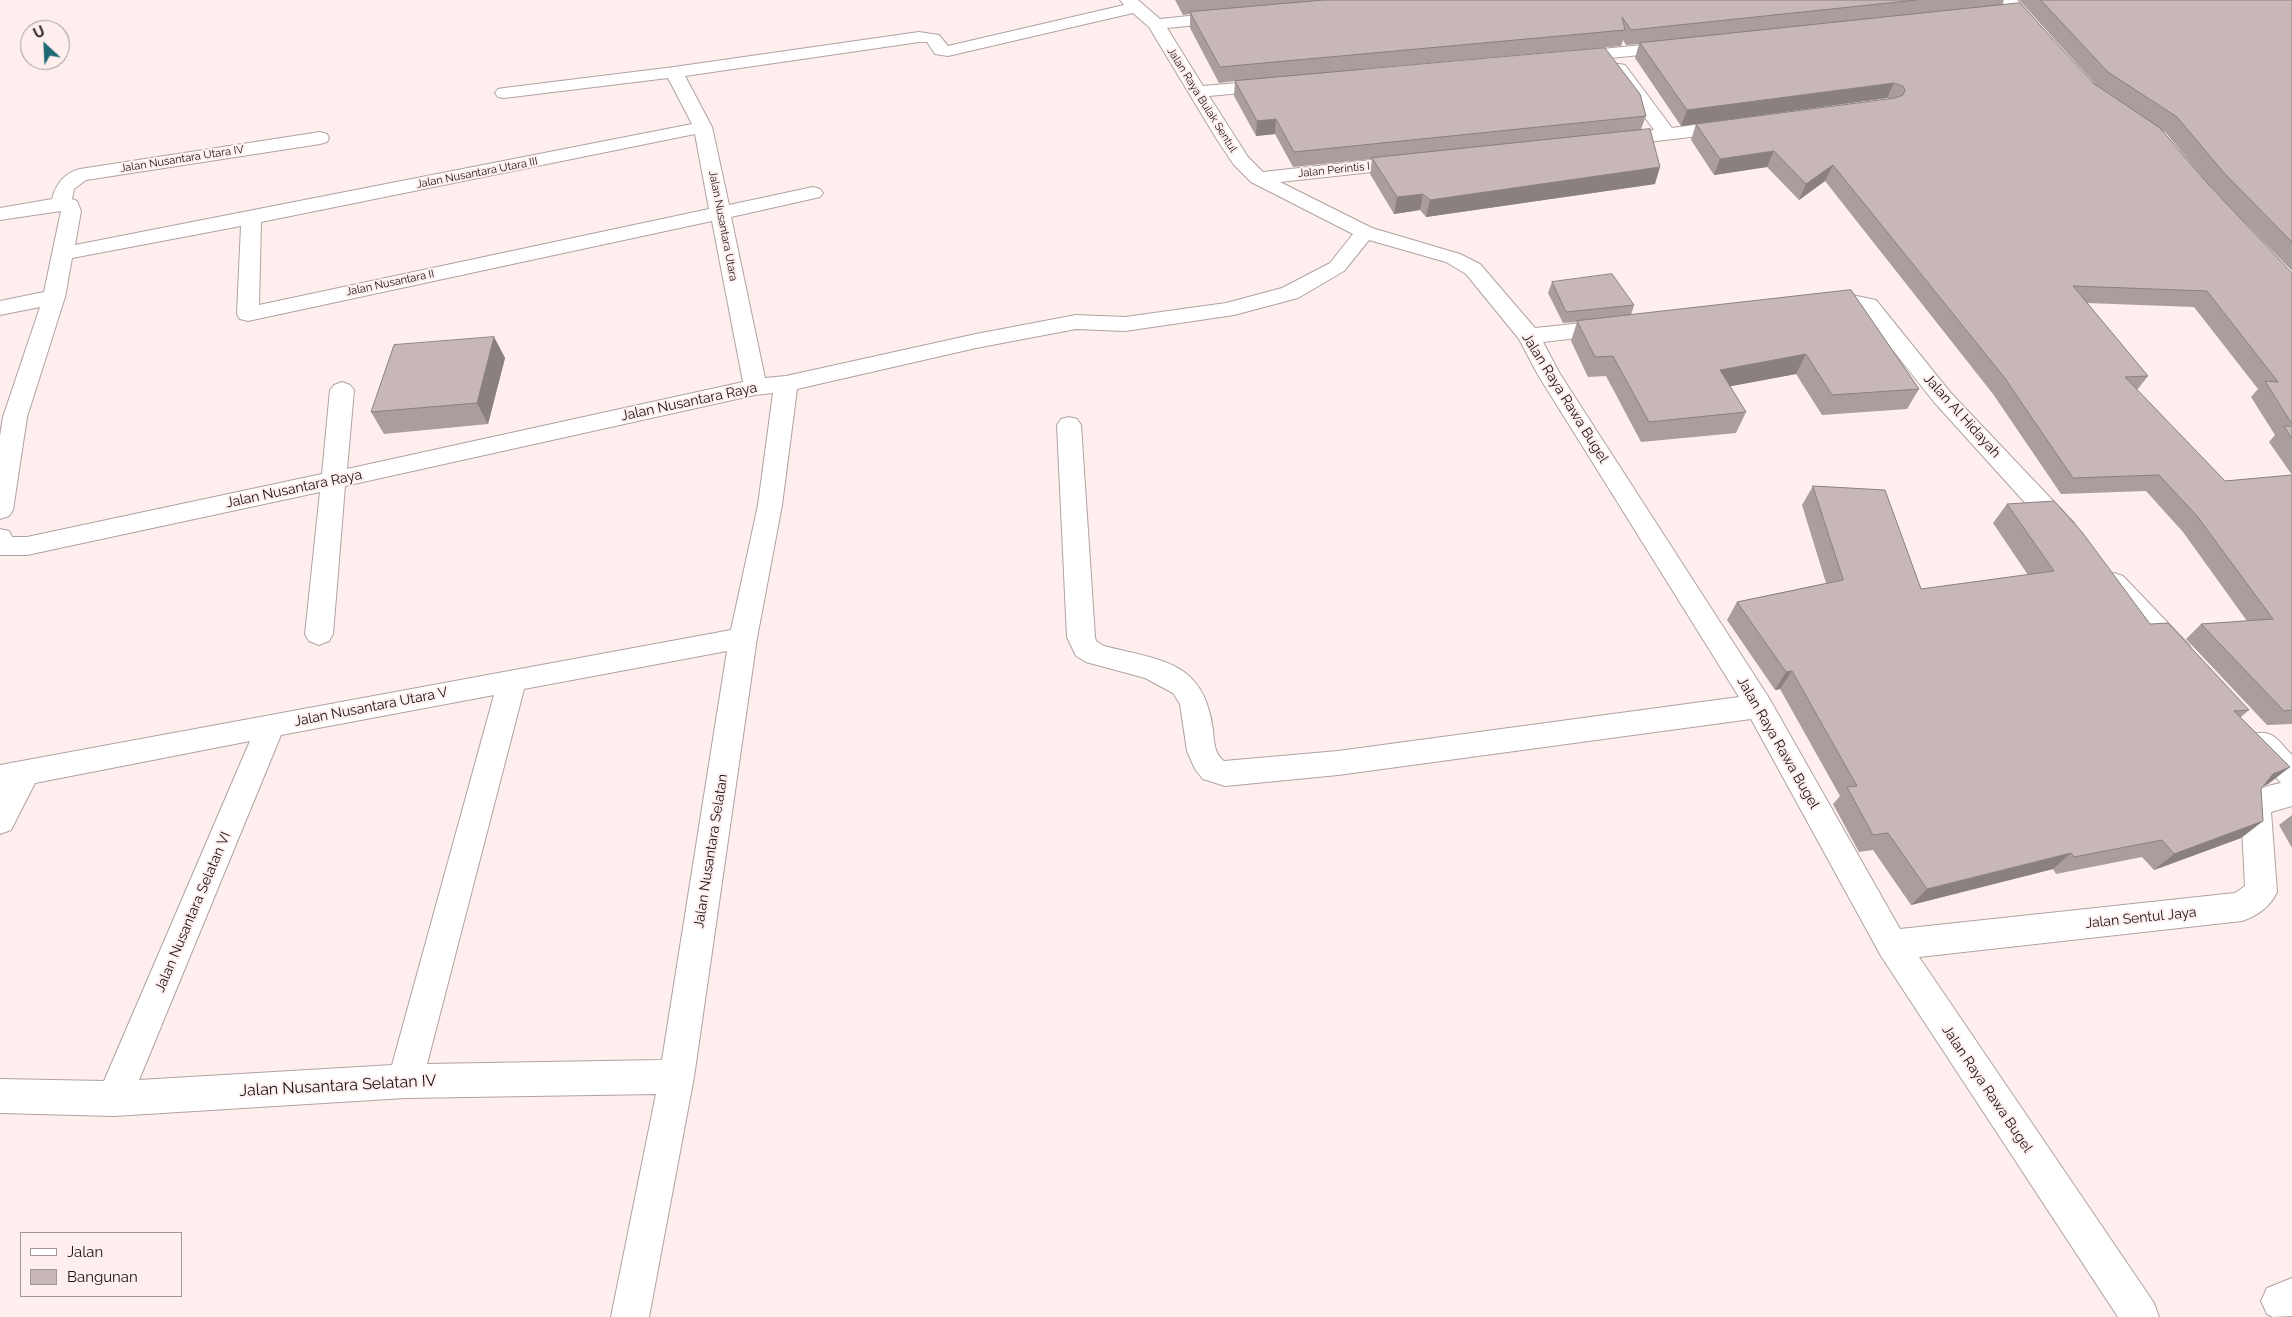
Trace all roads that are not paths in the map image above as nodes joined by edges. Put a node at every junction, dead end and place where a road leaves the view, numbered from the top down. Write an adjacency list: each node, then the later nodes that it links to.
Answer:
1 (1132, 3): 4 (street, Jalan Raya Bulak Sentul); 9 (street)
2 (2006, 8): 5 (street)
3 (1244, 16): 4 (street)
4 (1156, 24): 11 (street, Jalan Raya Bulak Sentul)
5 (2047, 45)
6 (1685, 46): 7 (street)
7 (1607, 54): 8 (street); 15 (street)
8 (1558, 58)
9 (674, 72): 12 (street); 14 (street, Jalan Nusantara Utara)
10 (1286, 84): 11 (street)
11 (1198, 92): 19 (street, Jalan Raya Bulak Sentul)
12 (504, 93)
13 (1754, 123): 15 (street)
14 (703, 128): 22 (street, Jalan Nusantara Utara); 24 (street, Jalan Nusantara Utara III)
15 (1668, 135): 17 (street)
16 (320, 138): 21 (street, Jalan Nusantara Utara IV)
17 (1600, 142)
18 (1424, 160): 19 (street, Jalan Perintis I)
19 (1258, 178): 25 (street, Jalan Raya Bulak Sentul)
20 (813, 192): 22 (street, Jalan Nusantara II)
21 (60, 204): 23 (street); 26 (street)
22 (720, 211): 24 (street, Jalan Nusantara II); 33 (street, Jalan Nusantara Utara)
23 (0, 214)
24 (251, 218): 26 (street)
25 (1365, 232): 31 (street, Jalan Raya Rawa Bugel); 32 (street, Jalan Nusantara Raya)
26 (62, 254): 27 (street)
27 (54, 297): 29 (street); 35 (street)
28 (1799, 306): 42 (street, Jalan Al Hidayah)
29 (0, 308)
30 (1635, 324): 31 (street)
31 (1529, 336): 44 (street, Jalan Raya Rawa Bugel)
32 (786, 384): 33 (street, Jalan Nusantara Raya); 41 (street, Jalan Nusantara Selatan)
33 (755, 387): 37 (street, Jalan Nusantara Raya)
34 (342, 390): 37 (street)
35 (8, 419): 38 (street)
36 (1069, 425): 44 (street)
37 (333, 480): 39 (street, Jalan Nusantara Raya); 40 (street)
38 (0, 510)
39 (0, 538)
40 (319, 634)
41 (743, 638): 43 (street, Jalan Nusantara Utara V); 52 (street, Jalan Nusantara Selatan)
42 (2191, 666)
43 (512, 680): 46 (street, Jalan Nusantara Utara V); 53 (street)
44 (1759, 706): 51 (street, Jalan Raya Rawa Bugel)
45 (2245, 724): 48 (street)
46 (272, 726): 47 (street, Jalan Nusantara Utara V); 55 (street, Jalan Nusantara Selatan VI)
47 (13, 775): 50 (street)
48 (2292, 775)
49 (2292, 793): 51 (street, Jalan Sentul Jaya)
50 (0, 821)
51 (1892, 945): 57 (street, Jalan Raya Rawa Bugel)
52 (677, 1077): 53 (street, Jalan Nusantara Selatan IV); 56 (street, Jalan Nusantara Selatan)
53 (405, 1081): 55 (street, Jalan Nusantara Selatan IV)
54 (0, 1096): 55 (street, Jalan Nusantara Selatan IV)
55 (114, 1099)
56 (630, 1317)
57 (2140, 1317)

